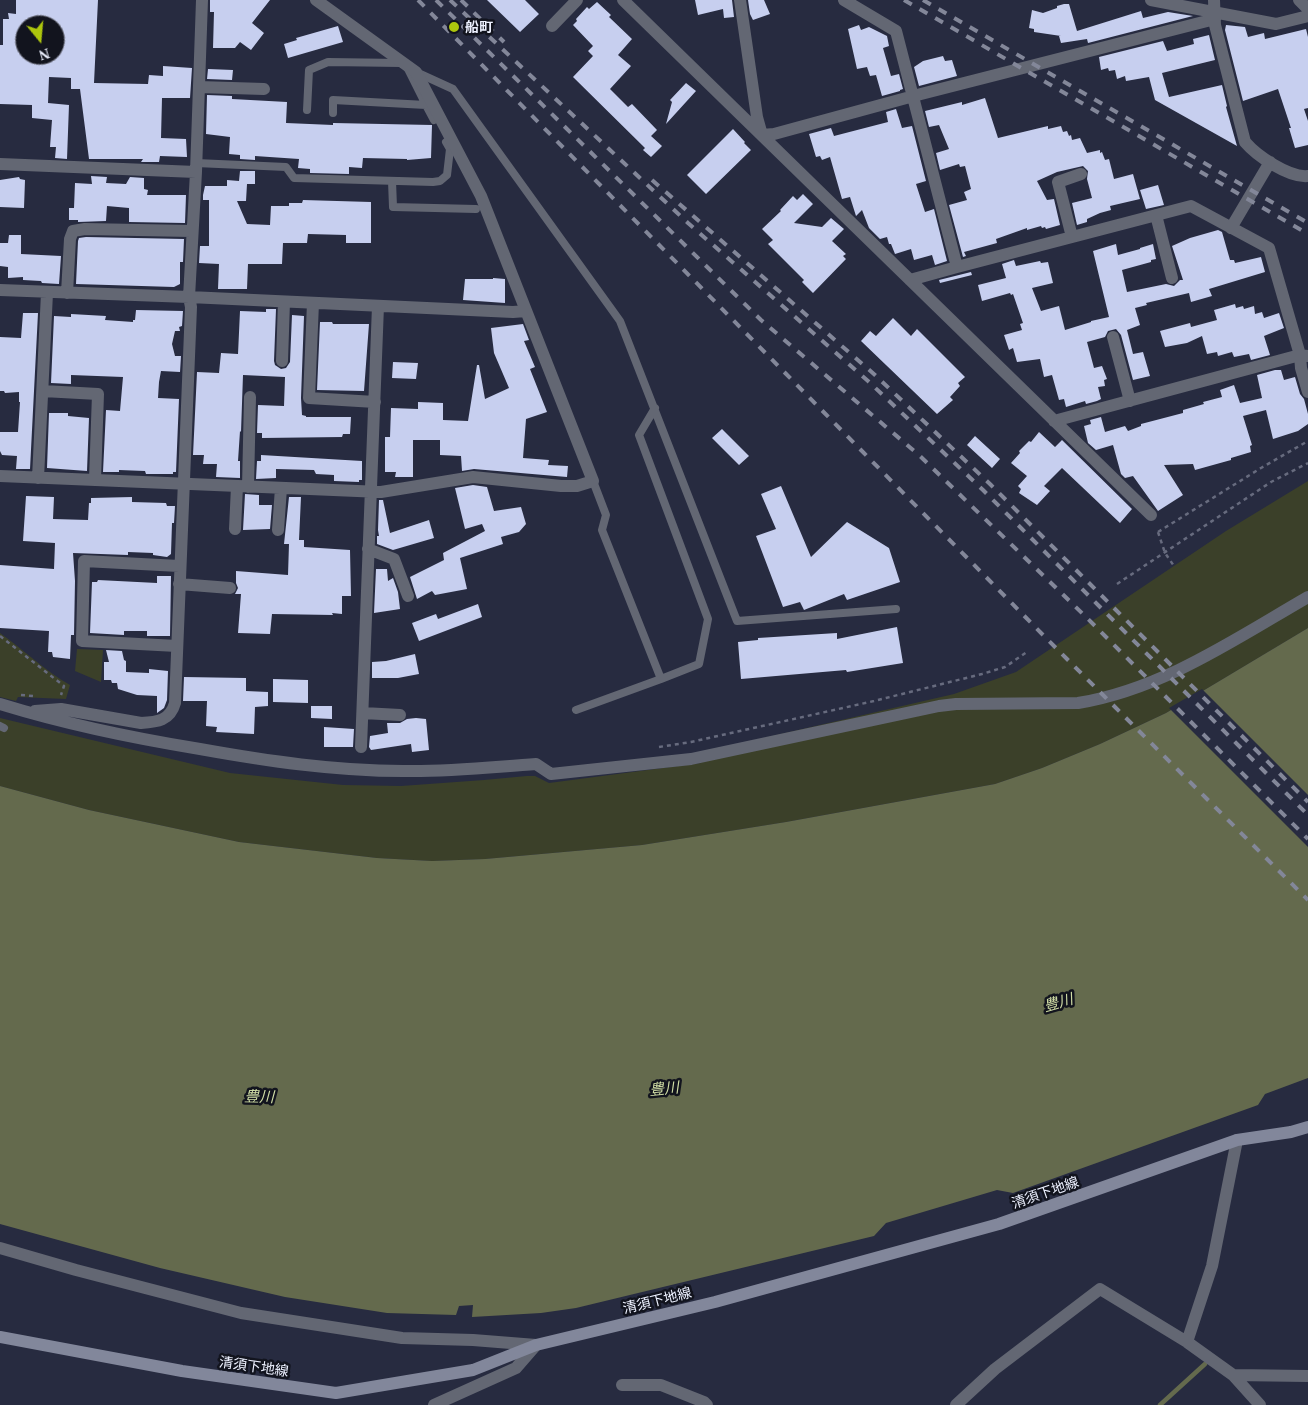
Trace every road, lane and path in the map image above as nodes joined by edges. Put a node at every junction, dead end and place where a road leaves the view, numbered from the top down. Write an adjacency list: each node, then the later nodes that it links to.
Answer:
1 (202, 0): 14 (street)
2 (316, 0): 13 (street)
3 (577, 0): 12 (street)
4 (622, 0): 20 (street)
5 (740, 0): 20 (street)
6 (844, 0): 16 (street)
7 (1151, 0): 10 (street)
8 (1299, 0): 9 (street)
9 (1308, 9)
10 (1214, 11): 11 (street); 16 (street); 21 (street)
11 (1308, 16)
12 (552, 26)
13 (409, 67): 17 (lane); 18 (lane); 42 (street); 51 (lane)
14 (199, 87): 15 (street); 23 (street)
15 (264, 89)
16 (912, 97): 20 (street); 32 (street)
17 (426, 105): 19 (lane); 26 (lane)
18 (307, 110)
19 (333, 113)
20 (762, 135): 34 (street)
21 (1270, 162): 25 (street); 29 (street)
22 (0, 164): 23 (street)
23 (196, 167): 26 (lane); 30 (street)
24 (1081, 174): 31 (street)
25 (1308, 176)
26 (392, 181): 27 (lane)
27 (476, 209)
28 (1156, 215): 29 (street); 31 (street); 33 (street)
29 (1231, 228): 44 (street)
30 (192, 232): 37 (street); 38 (street)
31 (1072, 237): 32 (street)
32 (956, 266): 34 (street)
33 (1172, 278)
34 (910, 280): 52 (street)
35 (0, 290): 36 (street)
36 (47, 293): 37 (street); 46 (street)
37 (67, 293): 38 (street)
38 (189, 297): 39 (street); 59 (street)
39 (284, 302): 40 (street); 45 (street)
40 (313, 303): 41 (street); 50 (street)
41 (378, 306): 42 (street); 50 (street)
42 (526, 311): 58 (street)
43 (1113, 337): 49 (street)
44 (1304, 355): 47 (street); 49 (street)
45 (282, 361)
46 (43, 391): 56 (street); 57 (street)
47 (1308, 392)
48 (250, 397): 60 (street)
49 (1130, 401): 52 (street)
50 (375, 402): 62 (street)
51 (655, 408): 77 (lane); 81 (lane)
52 (1054, 421): 63 (street)
53 (1308, 441): 67 (path)
54 (1308, 463): 69 (path)
55 (0, 476): 56 (street)
56 (38, 478): 57 (street)
57 (95, 480): 59 (street)
58 (593, 481): 62 (street); 81 (lane)
59 (184, 484): 60 (street); 70 (street)
60 (243, 487): 61 (street); 65 (street)
61 (281, 488): 62 (street); 66 (street)
62 (370, 492): 68 (street)
63 (1151, 514)
64 (1158, 527): 67 (path)
65 (235, 529)
66 (278, 530)
67 (1158, 532): 69 (path)
68 (368, 549): 75 (street); 87 (street)
69 (1165, 553): 71 (path); 73 (path)
70 (179, 566): 72 (street); 79 (street)
71 (1174, 566)
72 (179, 584): 74 (street); 79 (street)
73 (1117, 584)
74 (230, 588)
75 (408, 596)
76 (1308, 597): 86 (street)
77 (896, 609)
78 (0, 636): 82 (path)
79 (177, 646): 86 (street)
80 (1027, 652): 90 (path)
81 (661, 679): 85 (lane)
82 (52, 695)
83 (33, 696): 84 (path)
84 (3, 705): 86 (street)
85 (576, 710)
86 (25, 712)
87 (362, 713): 88 (street); 89 (street)
88 (400, 715)
89 (362, 747)
90 (656, 748)
91 (1308, 1127): 92 (main road, 清須下地線)
92 (1237, 1140): 95 (street); 96 (main road, 清須下地線)
93 (0, 1248): 96 (street)
94 (0, 1337): 96 (main road, 清須下地線)
95 (1188, 1342): 97 (street); 102 (street)
96 (536, 1345): 100 (street)
97 (1232, 1375): 98 (street); 103 (street)
98 (1308, 1376)
99 (622, 1385): 101 (street)
100 (434, 1405)
101 (707, 1405)
102 (956, 1405)
103 (1260, 1405)

